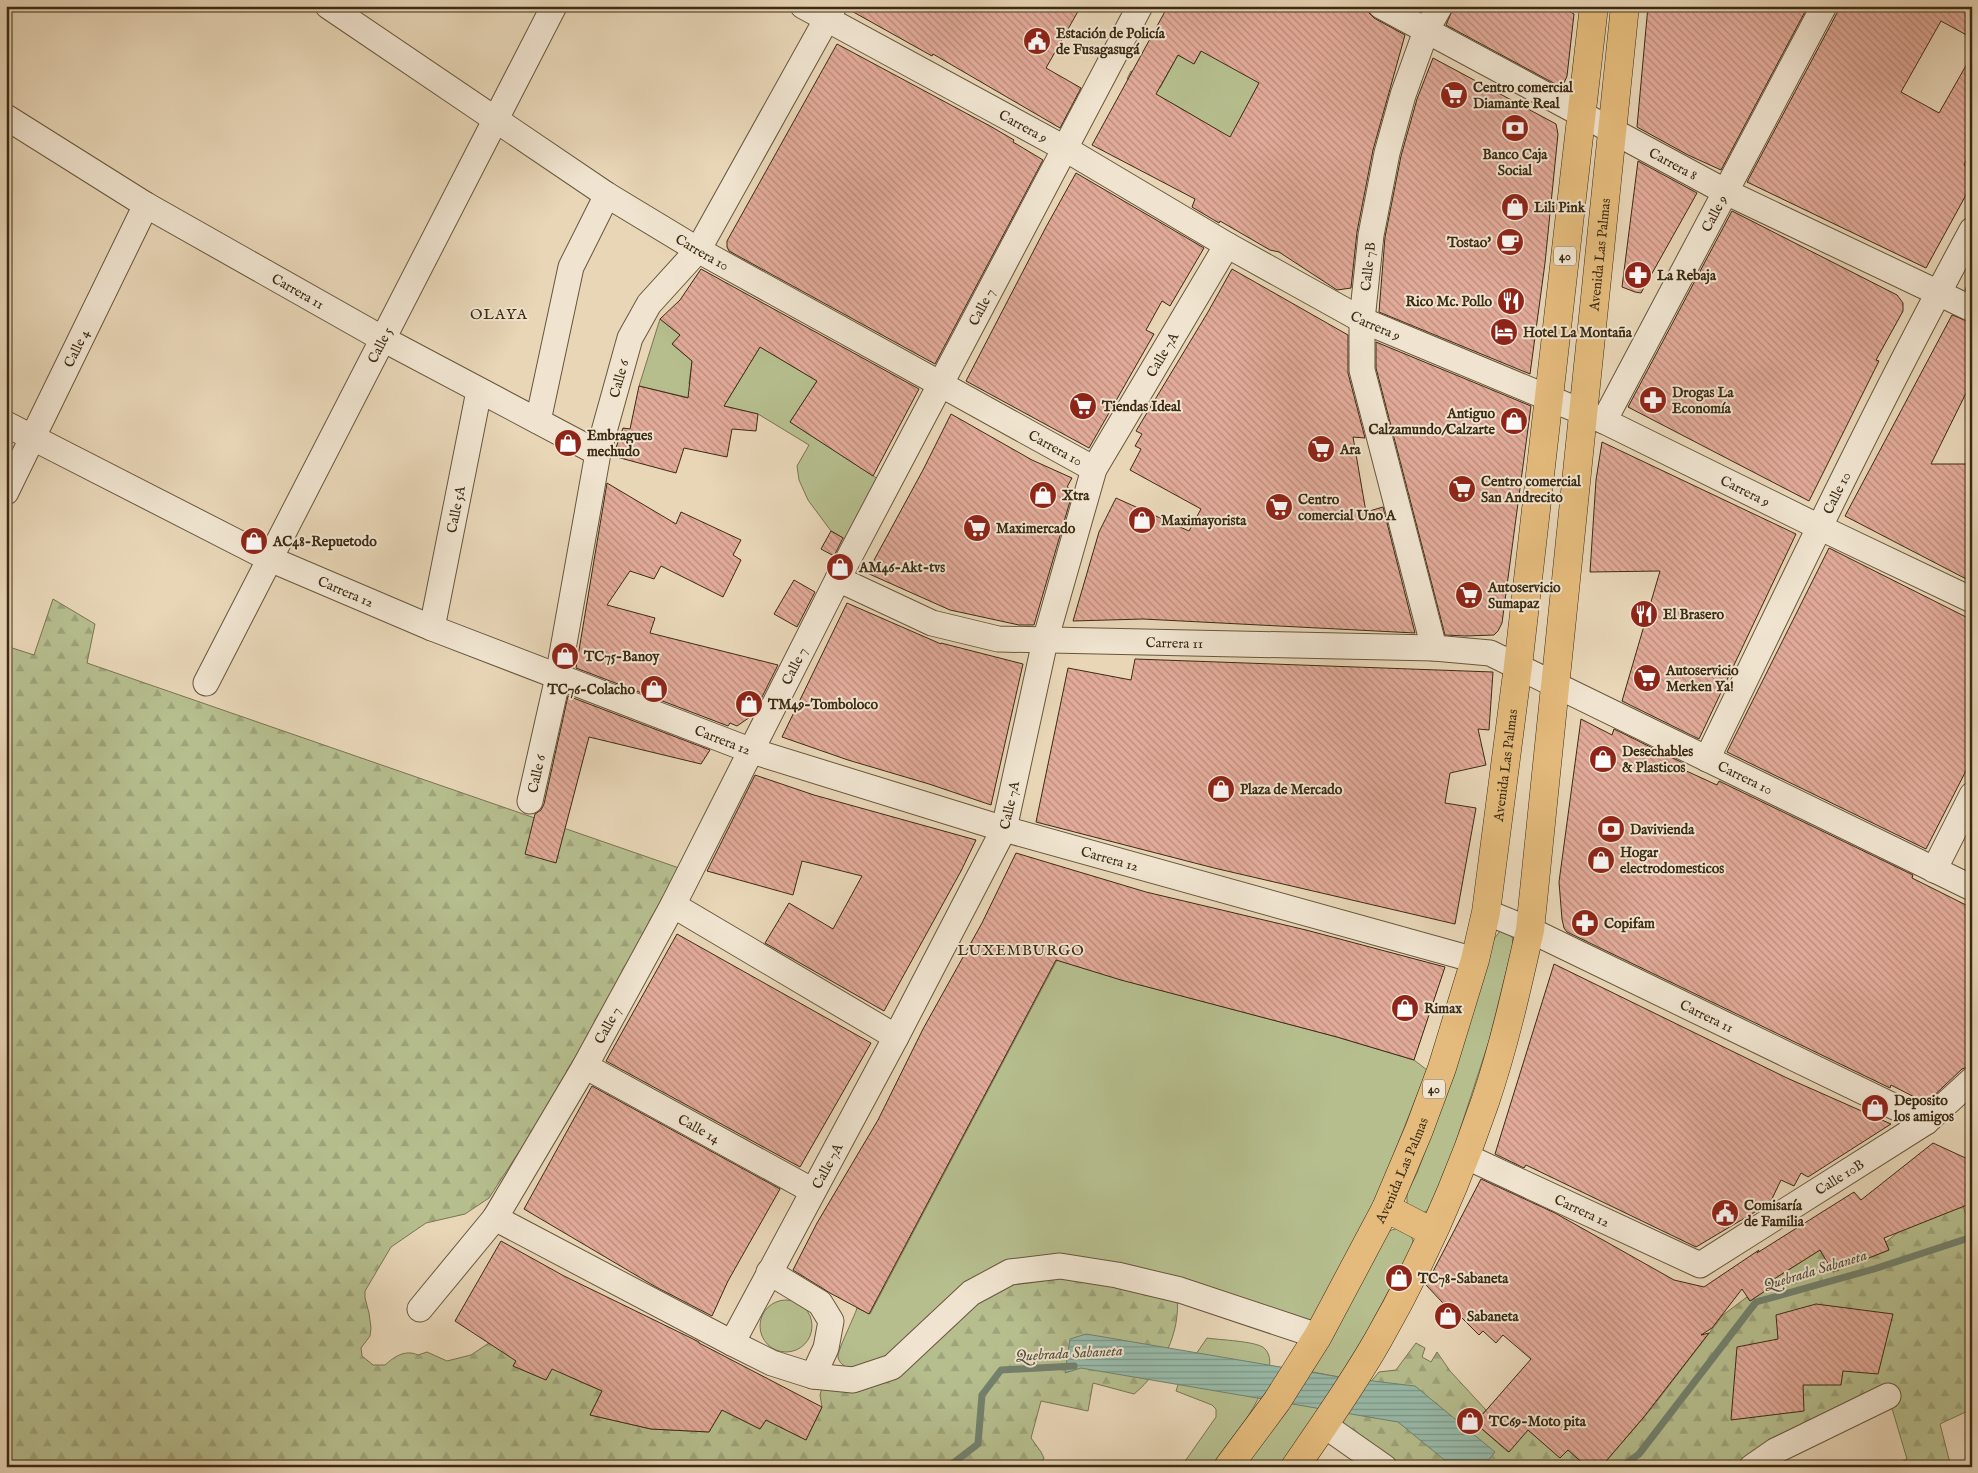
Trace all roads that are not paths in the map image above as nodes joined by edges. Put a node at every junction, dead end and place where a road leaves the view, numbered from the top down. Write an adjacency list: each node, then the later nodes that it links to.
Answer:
1 (328, 6): 14 (street, Carrera 10)
2 (554, 6): 14 (street, Calle 5)
3 (803, 6): 10 (street, Carrera 9)
4 (1140, 6): 16 (street, Calle 7)
5 (1381, 6): 11 (street, Carrera 8)
6 (1440, 6): 11 (street, Calle 7B)
7 (1594, 6): 12 (main road, Avenida Las Palmas / 40)
8 (1625, 6): 15 (main road, Avenida Las Palmas)
9 (1824, 6): 17 (street, Calle 9)
10 (831, 12): 16 (street, Carrera 9); 22 (street, Calle 6)
11 (1426, 31): 12 (street, Carrera 8); 25 (street, Calle 7B)
12 (1582, 114): 15 (street, Carrera 8); 29 (main road, Avenida Las Palmas / 40)
13 (6, 116): 19 (street, Carrera 11)
14 (496, 120): 18 (street, Carrera 10); 26 (street, Calle 5)
15 (1612, 132): 17 (street, Carrera 8); 30 (main road, Avenida Las Palmas)
16 (1064, 148): 21 (street, Carrera 9); 27 (street, Calle 7)
17 (1726, 192): 23 (street, Carrera 8); 30 (street, Calle 9)
18 (607, 195): 22 (street, Carrera 10); 31 (street)
19 (146, 205): 26 (street, Carrera 11); 33 (street, Calle 4)
20 (1972, 230): 23 (street, Calle 10)
21 (1226, 245): 25 (street, Carrera 9); 35 (street, Calle 7A)
22 (698, 250): 27 (street, Carrera 10); 34 (street, Calle 6)
23 (1937, 294): 24 (street, Carrera 8); 37 (street, Calle 10)
24 (1972, 309)
25 (1362, 320): 29 (street, Carrera 9); 43 (street, Calle 7B)
26 (383, 339): 28 (street, Carrera 11); 38 (street, Calle 5)
27 (941, 384): 35 (street, Carrera 10); 39 (street, Calle 7)
28 (479, 391): 31 (street, Carrera 11); 41 (street, Calle 5A)
29 (1548, 397): 30 (street, Carrera 9); 44 (main road, Avenida Las Palmas / 40)
30 (1593, 416): 37 (street, Carrera 9); 47 (main road, Avenida Las Palmas)
31 (538, 421): 34 (street, Carrera 11)
32 (6, 424): 33 (street, Carrera 12)
33 (33, 437): 36 (street, Calle 4); 38 (street, Carrera 12)
34 (598, 453): 45 (street, Calle 6)
35 (1094, 468): 42 (street, Calle 7A)
36 (6, 492)
37 (1819, 527): 40 (street, Carrera 9); 49 (street, Calle 10)
38 (270, 559): 41 (street, Carrera 12); 46 (street, Calle 5)
39 (838, 579): 42 (street, Carrera 11); 48 (street, Calle 7)
40 (1972, 600)
41 (432, 628): 45 (street, Carrera 12)
42 (1045, 641): 43 (street, Carrera 11); 52 (street, Calle 7A)
43 (1434, 648): 44 (street, Carrera 11)
44 (1518, 666): 47 (street, Carrera 10); 56 (main road, Avenida Las Palmas / 40)
45 (558, 677): 48 (street, Carrera 12); 51 (street, Calle 6)
46 (206, 683)
47 (1555, 684): 49 (street, Carrera 10); 57 (main road, Avenida Las Palmas)
48 (752, 751): 52 (street, Carrera 12); 55 (street, Calle 7)
49 (1707, 759): 53 (street, Carrera 10)
50 (1972, 795): 53 (street)
51 (530, 801)
52 (1004, 829): 58 (street, Carrera 12); 59 (street, Calle 7A)
53 (1934, 870): 54 (street, Carrera 10)
54 (1972, 888)
55 (673, 905): 59 (street); 60 (street, Calle 7)
56 (1486, 912): 57 (street, Carrera 11); 58 (main road, Avenida Las Palmas / 40)
57 (1530, 930): 62 (street, Carrera 11); 63 (main road, Avenida Las Palmas)
58 (1475, 960): 65 (main road, Avenida Las Palmas / 40)
59 (896, 1037): 64 (street, Calle 7A)
60 (585, 1066): 64 (street, Calle 14); 66 (street, Calle 7)
61 (1972, 1080): 62 (street, Calle 10B)
62 (1926, 1122): 68 (street, Calle 10B)
63 (1465, 1156): 67 (main road, Avenida Las Palmas); 68 (street, Carrera 12)
64 (813, 1191): 69 (street, Calle 7A)
65 (1386, 1208): 67 (main road); 71 (main road, Avenida Las Palmas / 40)
66 (494, 1218): 70 (street, Calle 7); 72 (street)
67 (1432, 1232): 75 (main road, Avenida Las Palmas)
68 (1700, 1265)
69 (769, 1272): 72 (street, Calle 7A); 73 (street)
70 (420, 1309)
71 (1318, 1336): 73 (street); 76 (main road, Avenida Las Palmas / 40)
72 (732, 1344): 73 (street)
73 (813, 1376)
74 (1888, 1396): 79 (street)
75 (1324, 1425): 77 (main road, Avenida Las Palmas); 78 (street)
76 (1228, 1467)
77 (1295, 1467)
78 (1384, 1467)
79 (1752, 1467)

